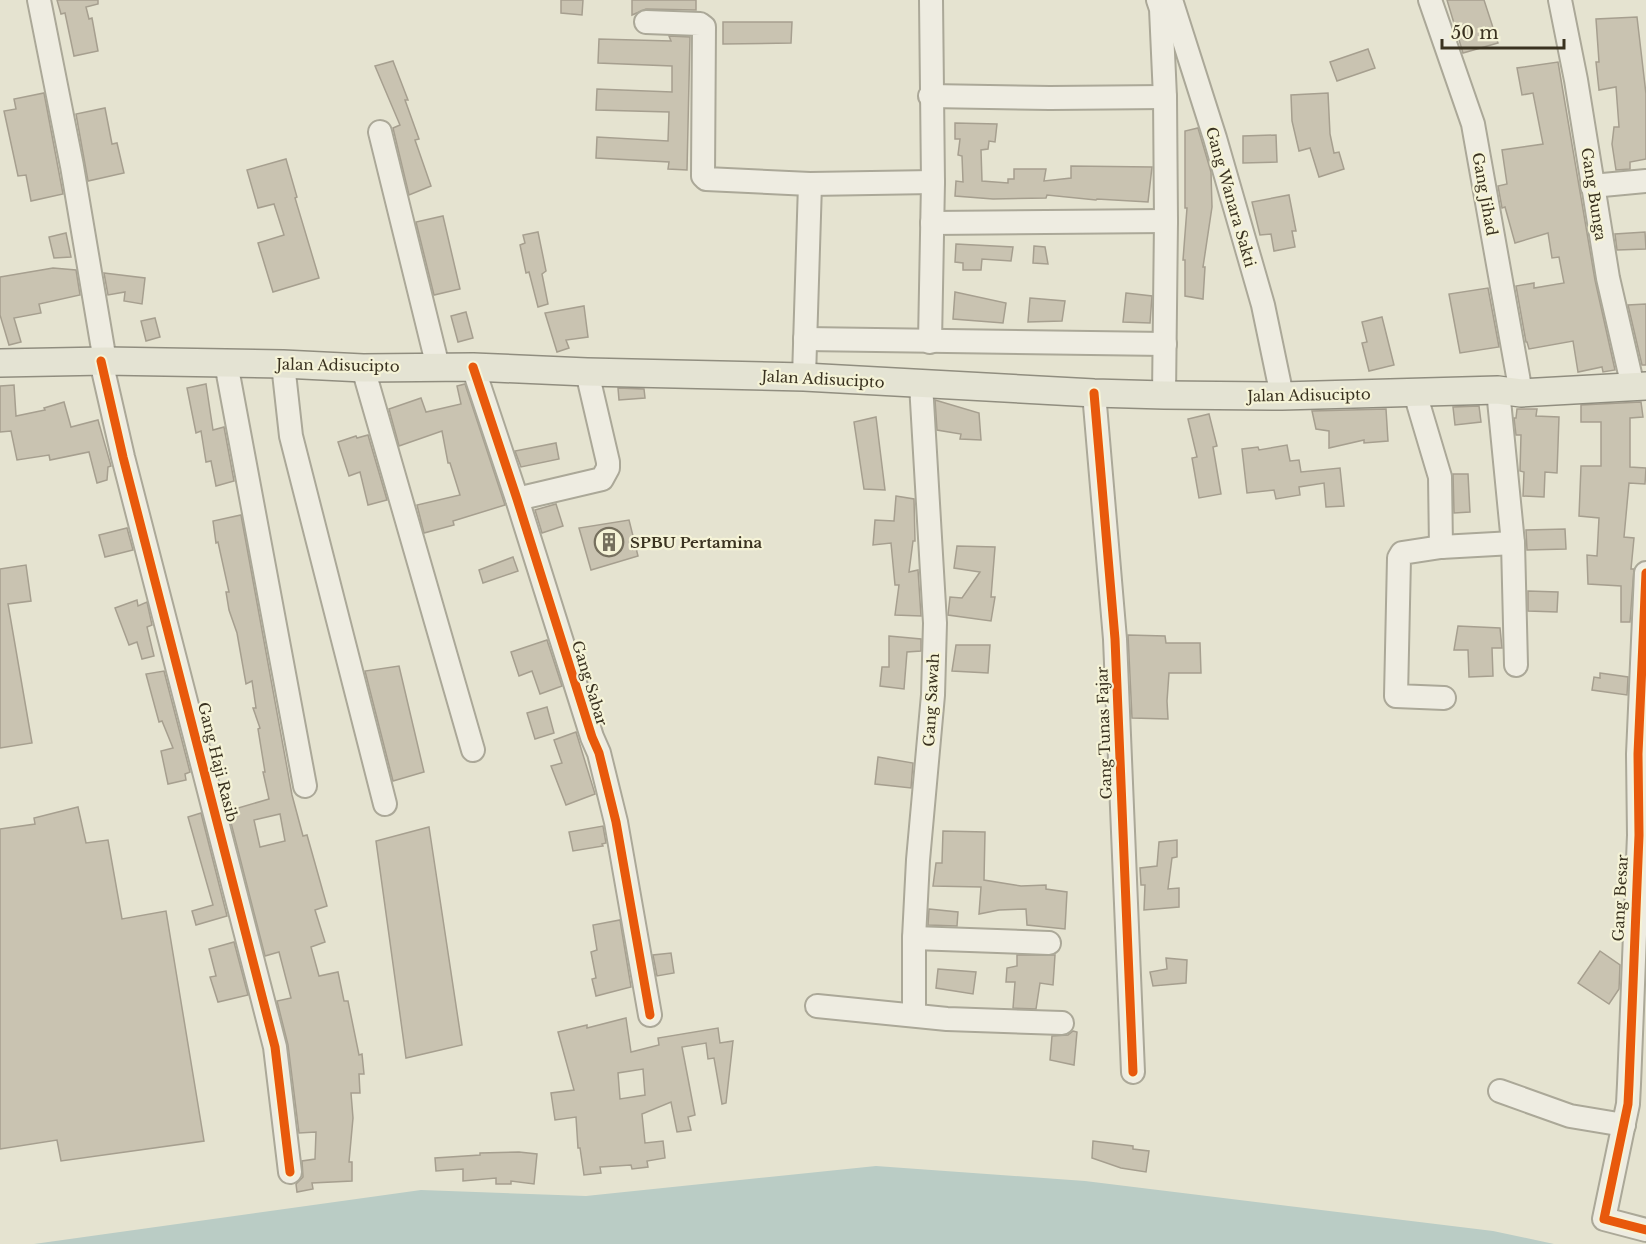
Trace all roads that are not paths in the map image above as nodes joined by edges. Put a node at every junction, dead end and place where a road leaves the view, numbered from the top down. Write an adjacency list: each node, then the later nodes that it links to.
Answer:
1 (39, 0): 20 (street, Gang Haji Rasib)
2 (931, 0): 8 (street)
3 (1158, 0): 9 (street)
4 (1171, 0): 35 (street, Gang Wanara Sakti)
5 (1430, 0): 31 (street, Gang Jihad)
6 (1560, 0): 14 (street, Gang Bunga)
7 (646, 22): 13 (street)
8 (930, 96): 9 (street); 12 (street)
9 (1165, 97): 15 (street)
10 (380, 132): 24 (street)
11 (1646, 181): 14 (street)
12 (933, 182): 13 (street); 16 (street)
13 (810, 184): 17 (street)
14 (1592, 186): 30 (street, Gang Bunga)
15 (1166, 221): 16 (street); 19 (street)
16 (932, 223): 18 (street)
17 (806, 339): 18 (street); 28 (street)
18 (930, 342): 19 (street)
19 (1165, 344): 34 (street)
20 (103, 361): 21 (main road, Jalan Adisucipto); 22 (main road, Jalan Adisucipto); 54 (street, Gang Haji Rasib)
21 (0, 363)
22 (226, 363): 23 (main road, Jalan Adisucipto); 43 (street)
23 (283, 364): 26 (main road, Jalan Adisucipto); 44 (street)
24 (438, 367): 25 (main road, Jalan Adisucipto); 26 (main road, Jalan Adisucipto)
25 (473, 367): 27 (main road, Jalan Adisucipto); 36 (street, Gang Sabar)
26 (363, 368): 42 (street)
27 (586, 372): 28 (main road, Jalan Adisucipto); 36 (street)
28 (804, 377): 29 (main road, Jalan Adisucipto)
29 (921, 384): 32 (main road, Jalan Adisucipto); 45 (street, Gang Sawah)
30 (1639, 387): 31 (main road, Jalan Adisucipto)
31 (1509, 391): 33 (main road, Jalan Adisucipto); 37 (street, Gang Jihad)
32 (1094, 393): 34 (main road, Jalan Adisucipto); 51 (street, Gang Tunas Fajar)
33 (1415, 393): 35 (main road, Jalan Adisucipto); 38 (street)
34 (1164, 395): 35 (main road, Jalan Adisucipto)
35 (1282, 396)
36 (517, 499): 48 (street, Gang Sabar)
37 (1513, 543): 38 (street); 40 (street, Gang Jihad)
38 (1441, 547): 41 (street)
39 (1646, 573): 53 (street, Gang Besar)
40 (1516, 665)
41 (1444, 698)
42 (473, 750)
43 (305, 786)
44 (385, 804)
45 (914, 938): 46 (street); 49 (street, Gang Sawah)
46 (1049, 943)
47 (817, 1006): 49 (street)
48 (650, 1015)
49 (914, 1015): 50 (street)
50 (1062, 1023)
51 (1133, 1072)
52 (1500, 1091): 53 (street)
53 (1624, 1125): 55 (street, Gang Besar)
54 (290, 1172)
55 (1646, 1230)

